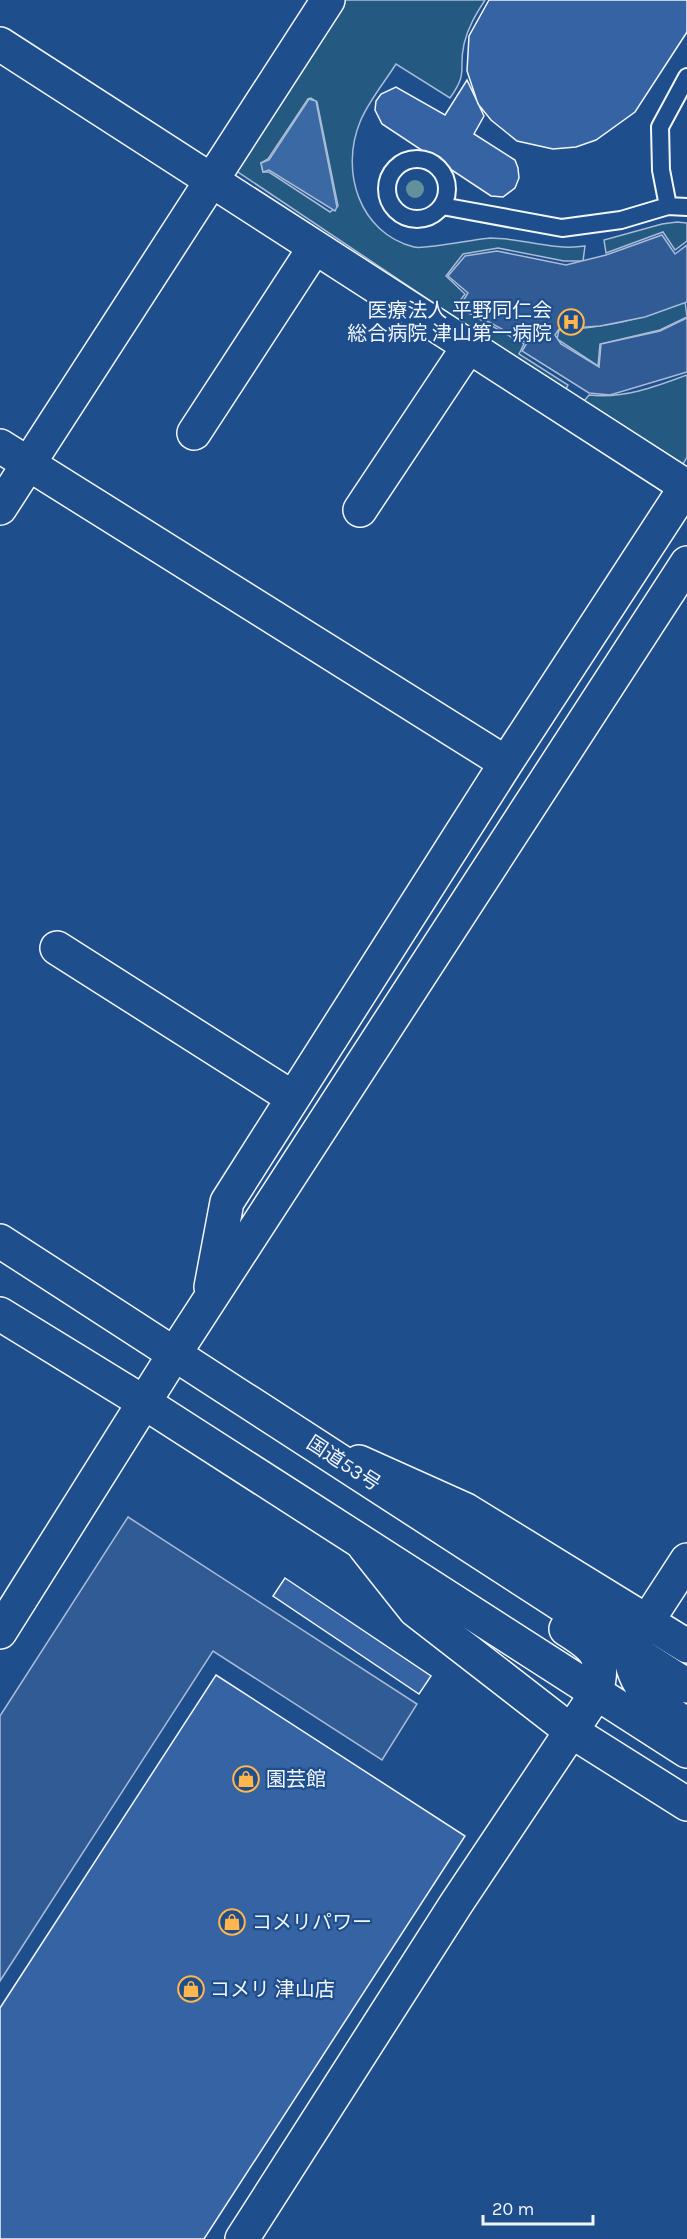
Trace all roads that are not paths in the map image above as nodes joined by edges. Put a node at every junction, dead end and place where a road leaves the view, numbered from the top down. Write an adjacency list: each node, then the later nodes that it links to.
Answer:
1 (328, 0): 4 (main road)
2 (0, 44): 4 (main road)
3 (687, 77): 6 (lane)
4 (211, 180): 8 (main road); 12 (main road)
5 (442, 206): 6 (lane)
6 (668, 206): 7 (lane)
7 (687, 207)
8 (315, 248): 9 (main road); 10 (main road)
9 (469, 346): 13 (main road); 15 (main road)
10 (194, 433)
11 (0, 446): 12 (main road)
12 (28, 464): 14 (main road); 17 (main road)
13 (687, 486): 17 (main road)
14 (0, 508)
15 (360, 510)
16 (687, 563): 21 (main road)
17 (506, 762): 19 (main road)
18 (57, 948): 19 (main road)
19 (293, 1098): 21 (main road)
20 (0, 1241): 23 (main road, 国道53号)
21 (209, 1300): 23 (main road)
22 (0, 1314): 24 (main road)
23 (175, 1353): 24 (main road); 25 (main road, 国道53号)
24 (145, 1403): 26 (main road); 28 (main road)
25 (303, 1437): 29 (main road); 32 (main road, 国道53号); 34 (main road)
26 (361, 1541): 34 (main road); 36 (main road)
27 (687, 1560): 29 (main road)
28 (9, 1605): 30 (main road)
29 (648, 1621): 31 (main road); 32 (main road)
30 (0, 1632)
31 (687, 1646)
32 (629, 1649): 33 (main road, 国道53号); 35 (main road)
33 (687, 1686)
34 (596, 1694): 36 (main road); 37 (main road)
35 (687, 1725)
36 (571, 1731): 38 (main road); 39 (main road)
37 (687, 1751)
38 (687, 1804)
39 (242, 2239)

